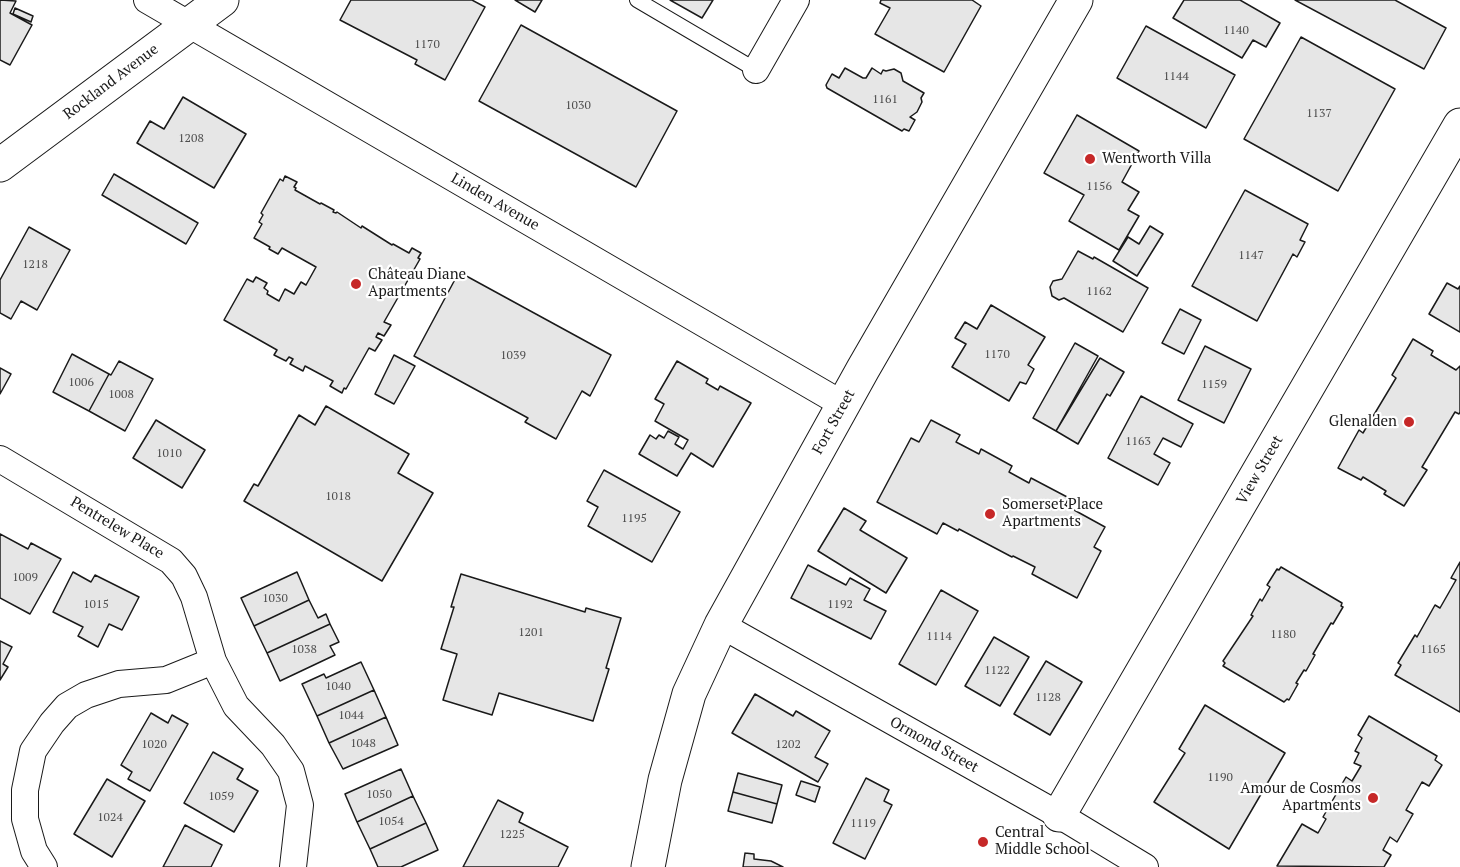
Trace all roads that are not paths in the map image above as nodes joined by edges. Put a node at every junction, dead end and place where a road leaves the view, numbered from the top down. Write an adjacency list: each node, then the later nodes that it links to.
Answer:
1 (147, 0): 6 (street, Linden Avenue)
2 (222, 0): 6 (street, Rockland Avenue)
3 (637, 0): 7 (lane)
4 (796, 0): 7 (street)
5 (1076, 0): 10 (street, Fort Street)
6 (187, 25): 9 (street, Rockland Avenue); 10 (street, Linden Avenue)
7 (756, 70)
8 (1460, 125): 14 (street, View Street)
9 (0, 165)
10 (844, 405): 12 (street, Fort Street)
11 (0, 459): 13 (street, Pentrelew Place)
12 (721, 625): 14 (street, Ormond Street); 17 (street, Fort Street)
13 (213, 660): 15 (street); 16 (street, Pentrelew Place)
14 (1059, 815): 18 (street, Ormond Street)
15 (44, 867)
16 (293, 867)
17 (648, 867)
18 (1145, 867)

